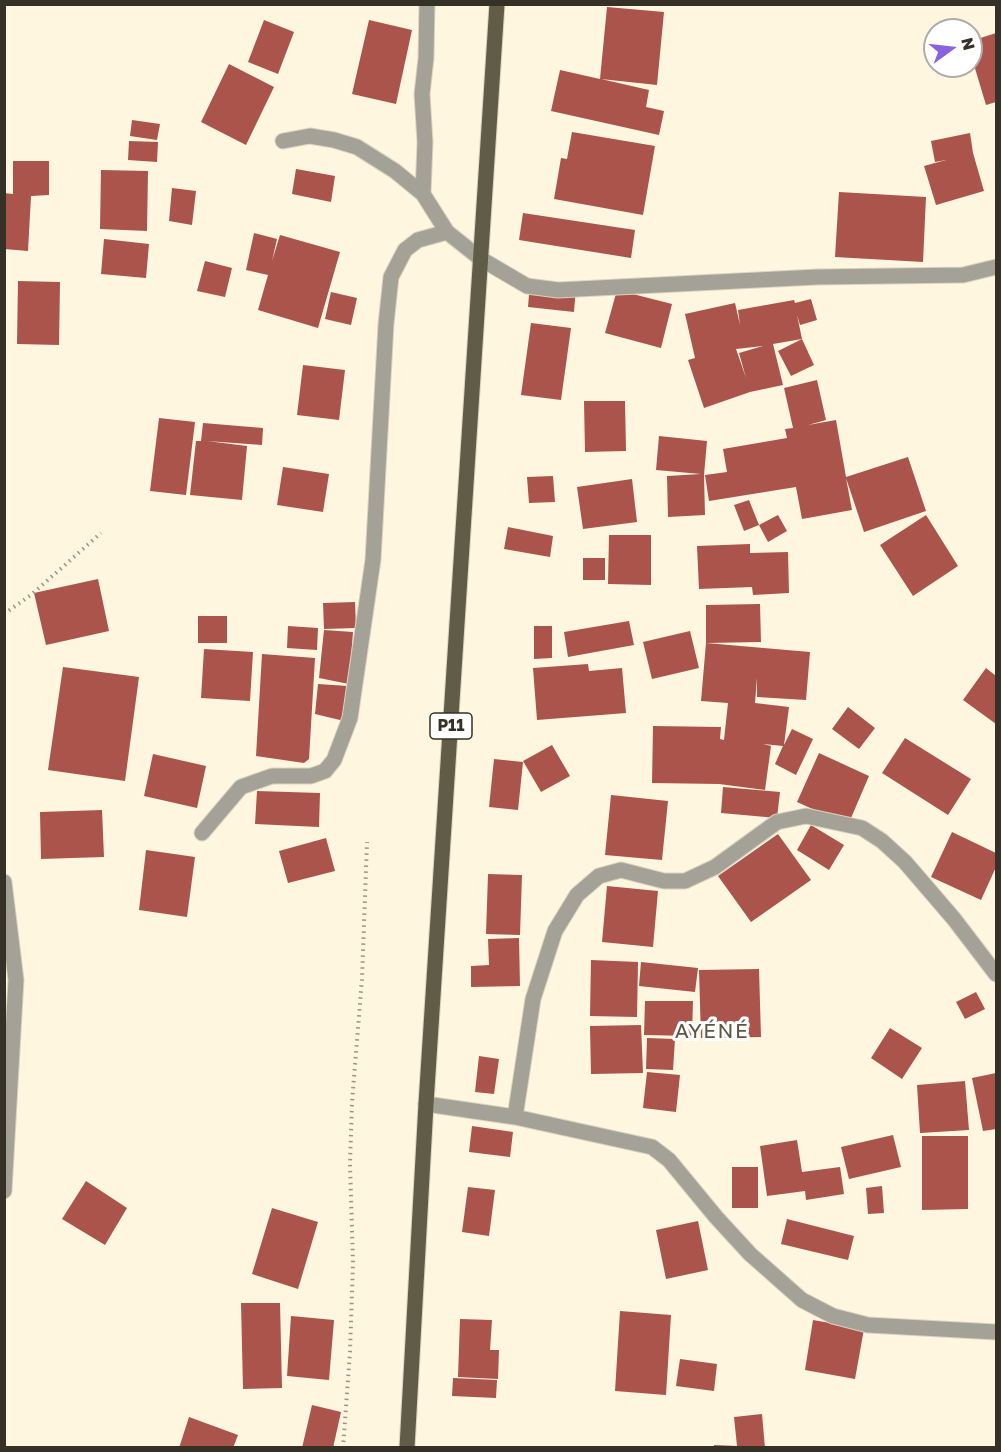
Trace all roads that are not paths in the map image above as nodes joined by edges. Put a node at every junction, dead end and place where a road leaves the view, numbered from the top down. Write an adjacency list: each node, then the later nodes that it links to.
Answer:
1 (427, 4): 4 (street)
2 (497, 4): 6 (main road, P11)
3 (284, 141): 4 (street)
4 (423, 194): 5 (street)
5 (447, 232): 6 (street); 8 (street)
6 (481, 259): 7 (street); 11 (main road, P11)
7 (996, 267)
8 (202, 833)
9 (5, 883): 13 (street)
10 (996, 974): 12 (street)
11 (426, 1104): 12 (street); 15 (main road, P11)
12 (515, 1117): 14 (street)
13 (4, 1191)
14 (996, 1332)
15 (407, 1448)

